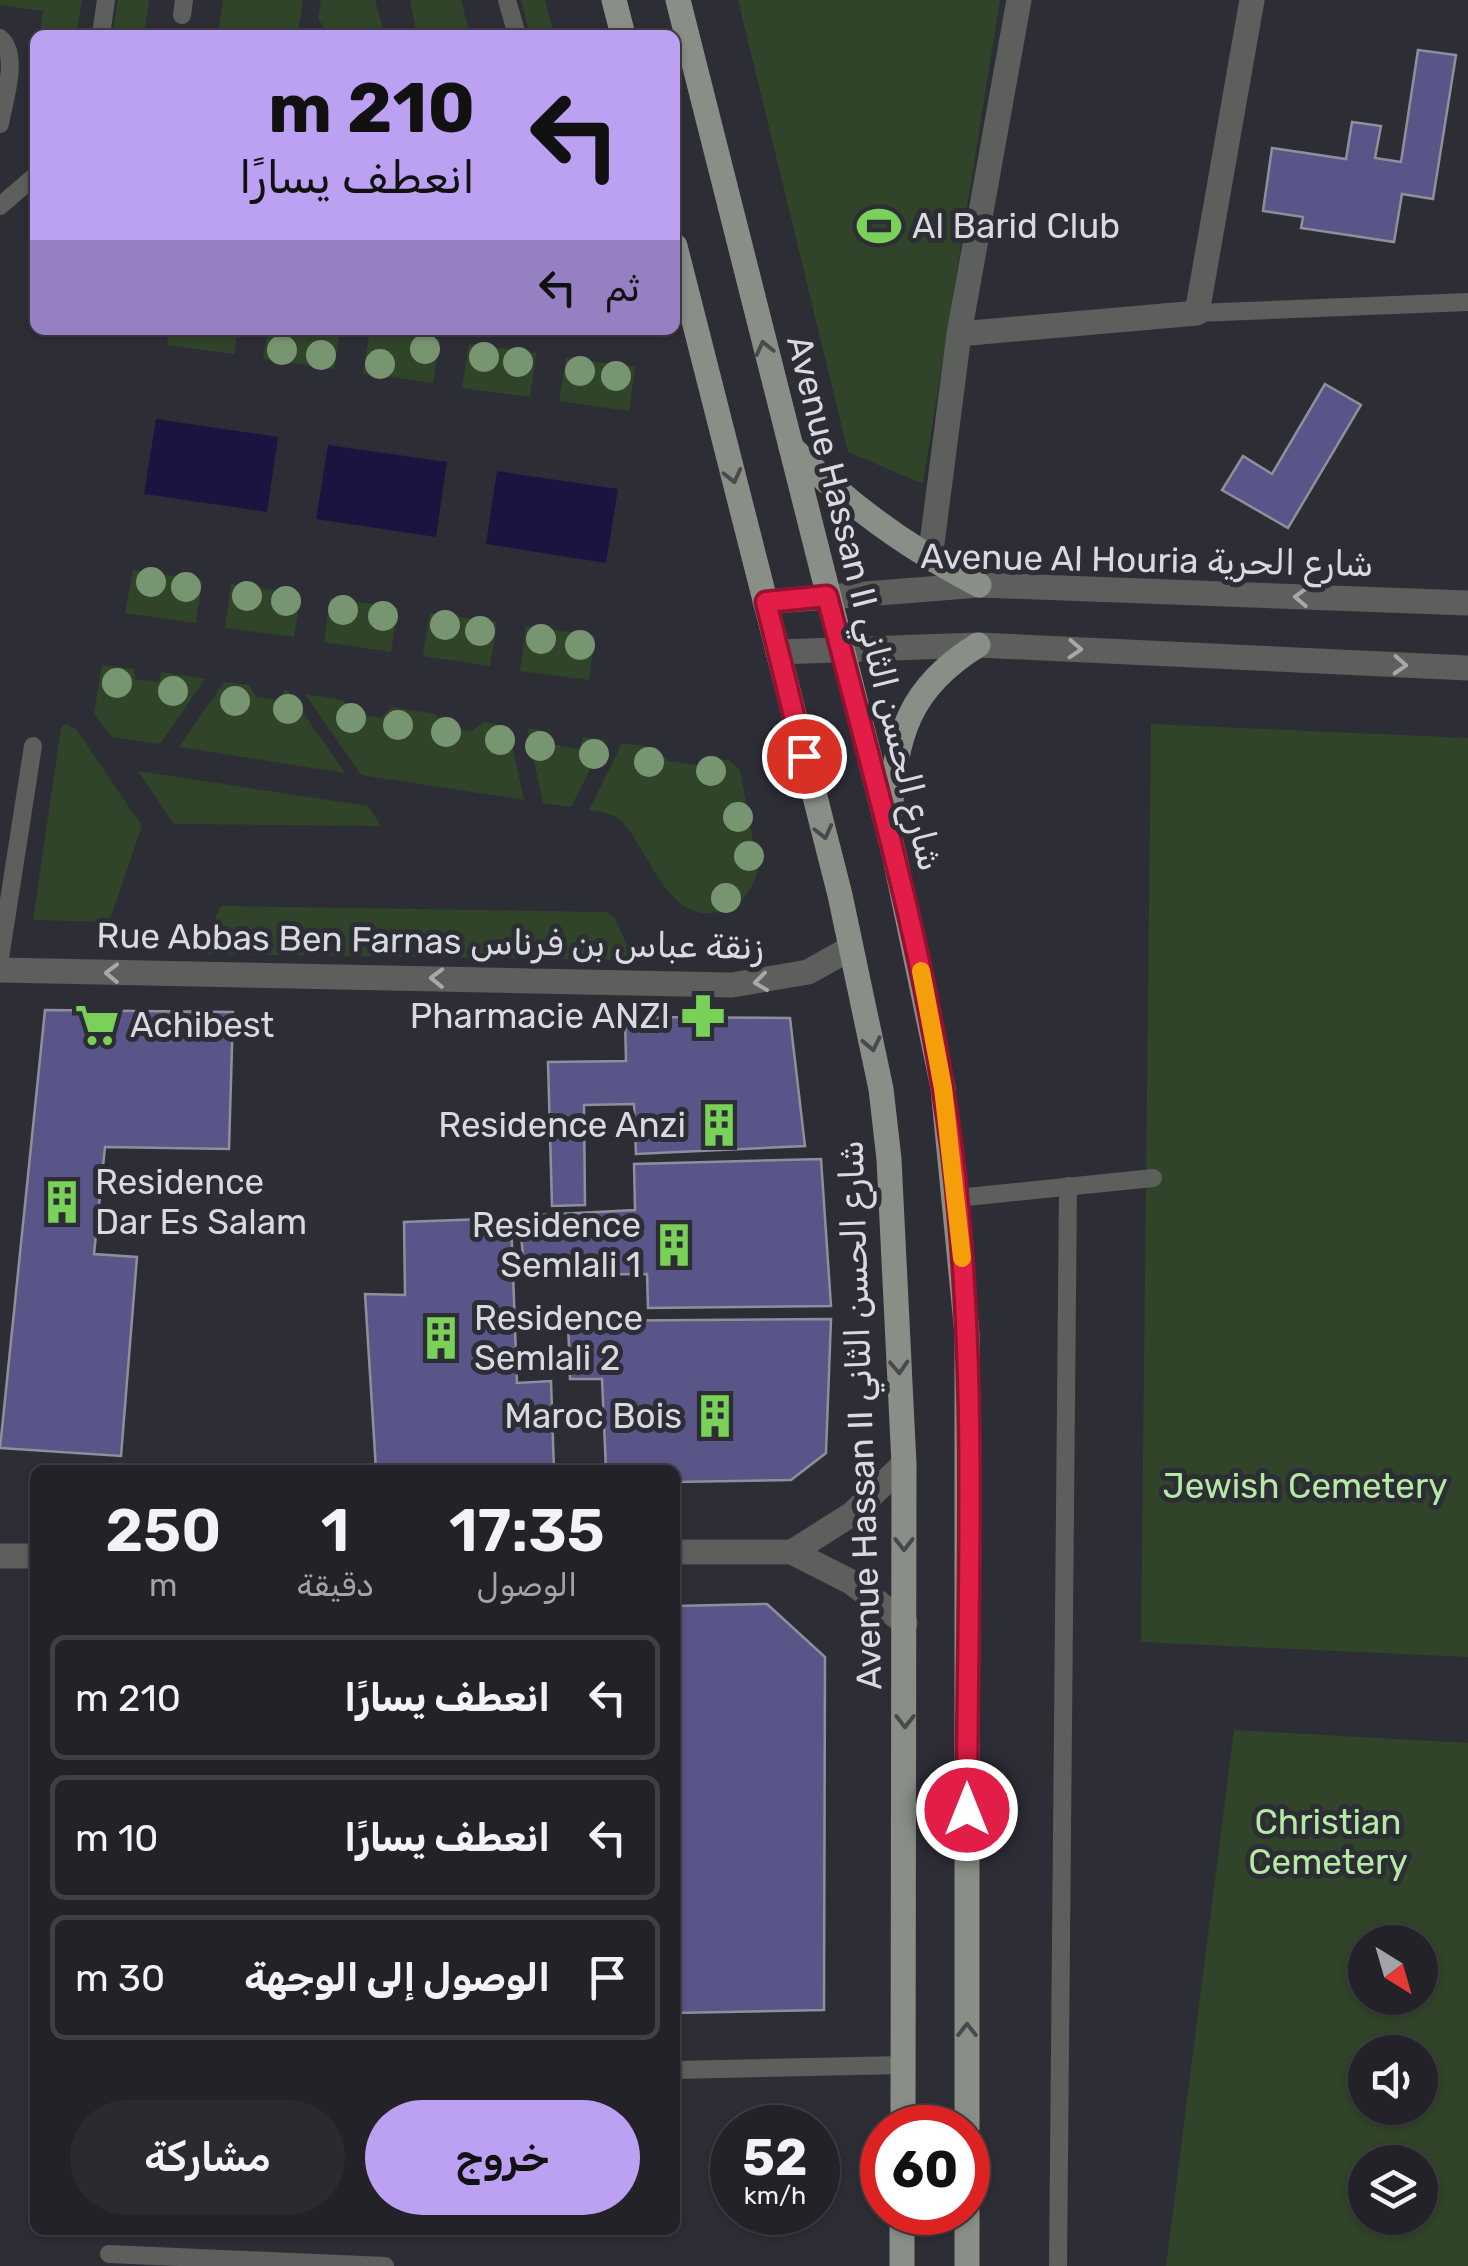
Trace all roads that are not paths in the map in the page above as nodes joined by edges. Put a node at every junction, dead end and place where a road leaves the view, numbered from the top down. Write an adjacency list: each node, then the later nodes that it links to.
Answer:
1 (106, 0): 7 (lane)
2 (507, 0): 8 (lane)
3 (614, 0): 9 (main road)
4 (678, 0): 18 (main road, Avenue Hassan II شارع الحسن الثاني, one-way to 4)
5 (1018, 0): 17 (street)
6 (1252, 0): 16 (street)
7 (101, 30)
8 (515, 30)
9 (622, 30)
10 (0, 38): 11 (lane)
11 (0, 124)
12 (30, 180): 13 (lane)
13 (0, 206)
14 (680, 272): 22 (main road, Avenue Hassan II شارع الحسن الثاني, one-way to 22)
15 (1468, 302): 16 (lane)
16 (1197, 313): 17 (street)
17 (959, 334): 19 (street)
18 (787, 443): 19 (main road); 21 (main road, Avenue Hassan II شارع الحسن الثاني)
19 (930, 560): 20 (main road)
20 (979, 585): 21 (street, Avenue Al Houria شارع الحرية); 23 (street, Avenue Al Houria شارع الحرية, one-way to 20)
21 (827, 596): 22 (street, Avenue Al Houria شارع الحرية); 25 (main road, Avenue Hassan II شارع الحسن الثاني)
22 (766, 602): 26 (main road, Avenue Hassan II شارع الحسن الثاني)
23 (1468, 603)
24 (978, 645): 25 (street); 27 (street, one-way to 27); 29 (main road)
25 (841, 650): 26 (street); 29 (main road, Avenue Hassan II شارع الحسن الثاني)
26 (778, 652): 30 (main road, Avenue Hassan II شارع الحسن الثاني, one-way to 30)
27 (1468, 668)
28 (33, 746): 31 (lane)
29 (888, 833): 35 (main road, Avenue Hassan II شارع الحسن الثاني)
30 (852, 948): 32 (street, Rue Abbas Ben Farnas زنقة عباس بن فرناس, one-way to 32); 36 (main road, Avenue Hassan II شارع الحسن الثاني, one-way to 36)
31 (0, 958)
32 (0, 970)
33 (1153, 1178): 34 (lane)
34 (1068, 1186): 35 (lane); 52 (lane)
35 (956, 1198): 45 (main road, Avenue Hassan II شارع الحسن الثاني, one-way to 35)
36 (904, 1464): 38 (street); 41 (main road, Avenue Hassan II شارع الحسن الثاني, one-way to 41)
37 (680, 1552): 38 (street)
38 (792, 1552): 41 (street)
39 (0, 1556): 40 (street)
40 (30, 1556)
41 (905, 1624): 42 (main road, Avenue Hassan II شارع الحسن الثاني, one-way to 42)
42 (904, 2065): 43 (lane); 44 (main road, Avenue Hassan II شارع الحسن الثاني)
43 (680, 2070)
44 (903, 2105)
45 (967, 2105)
46 (902, 2235): 50 (main road)
47 (967, 2235): 51 (main road)
48 (109, 2254): 49 (lane)
49 (385, 2266)
50 (902, 2266)
51 (967, 2266)
52 (1058, 2266)

